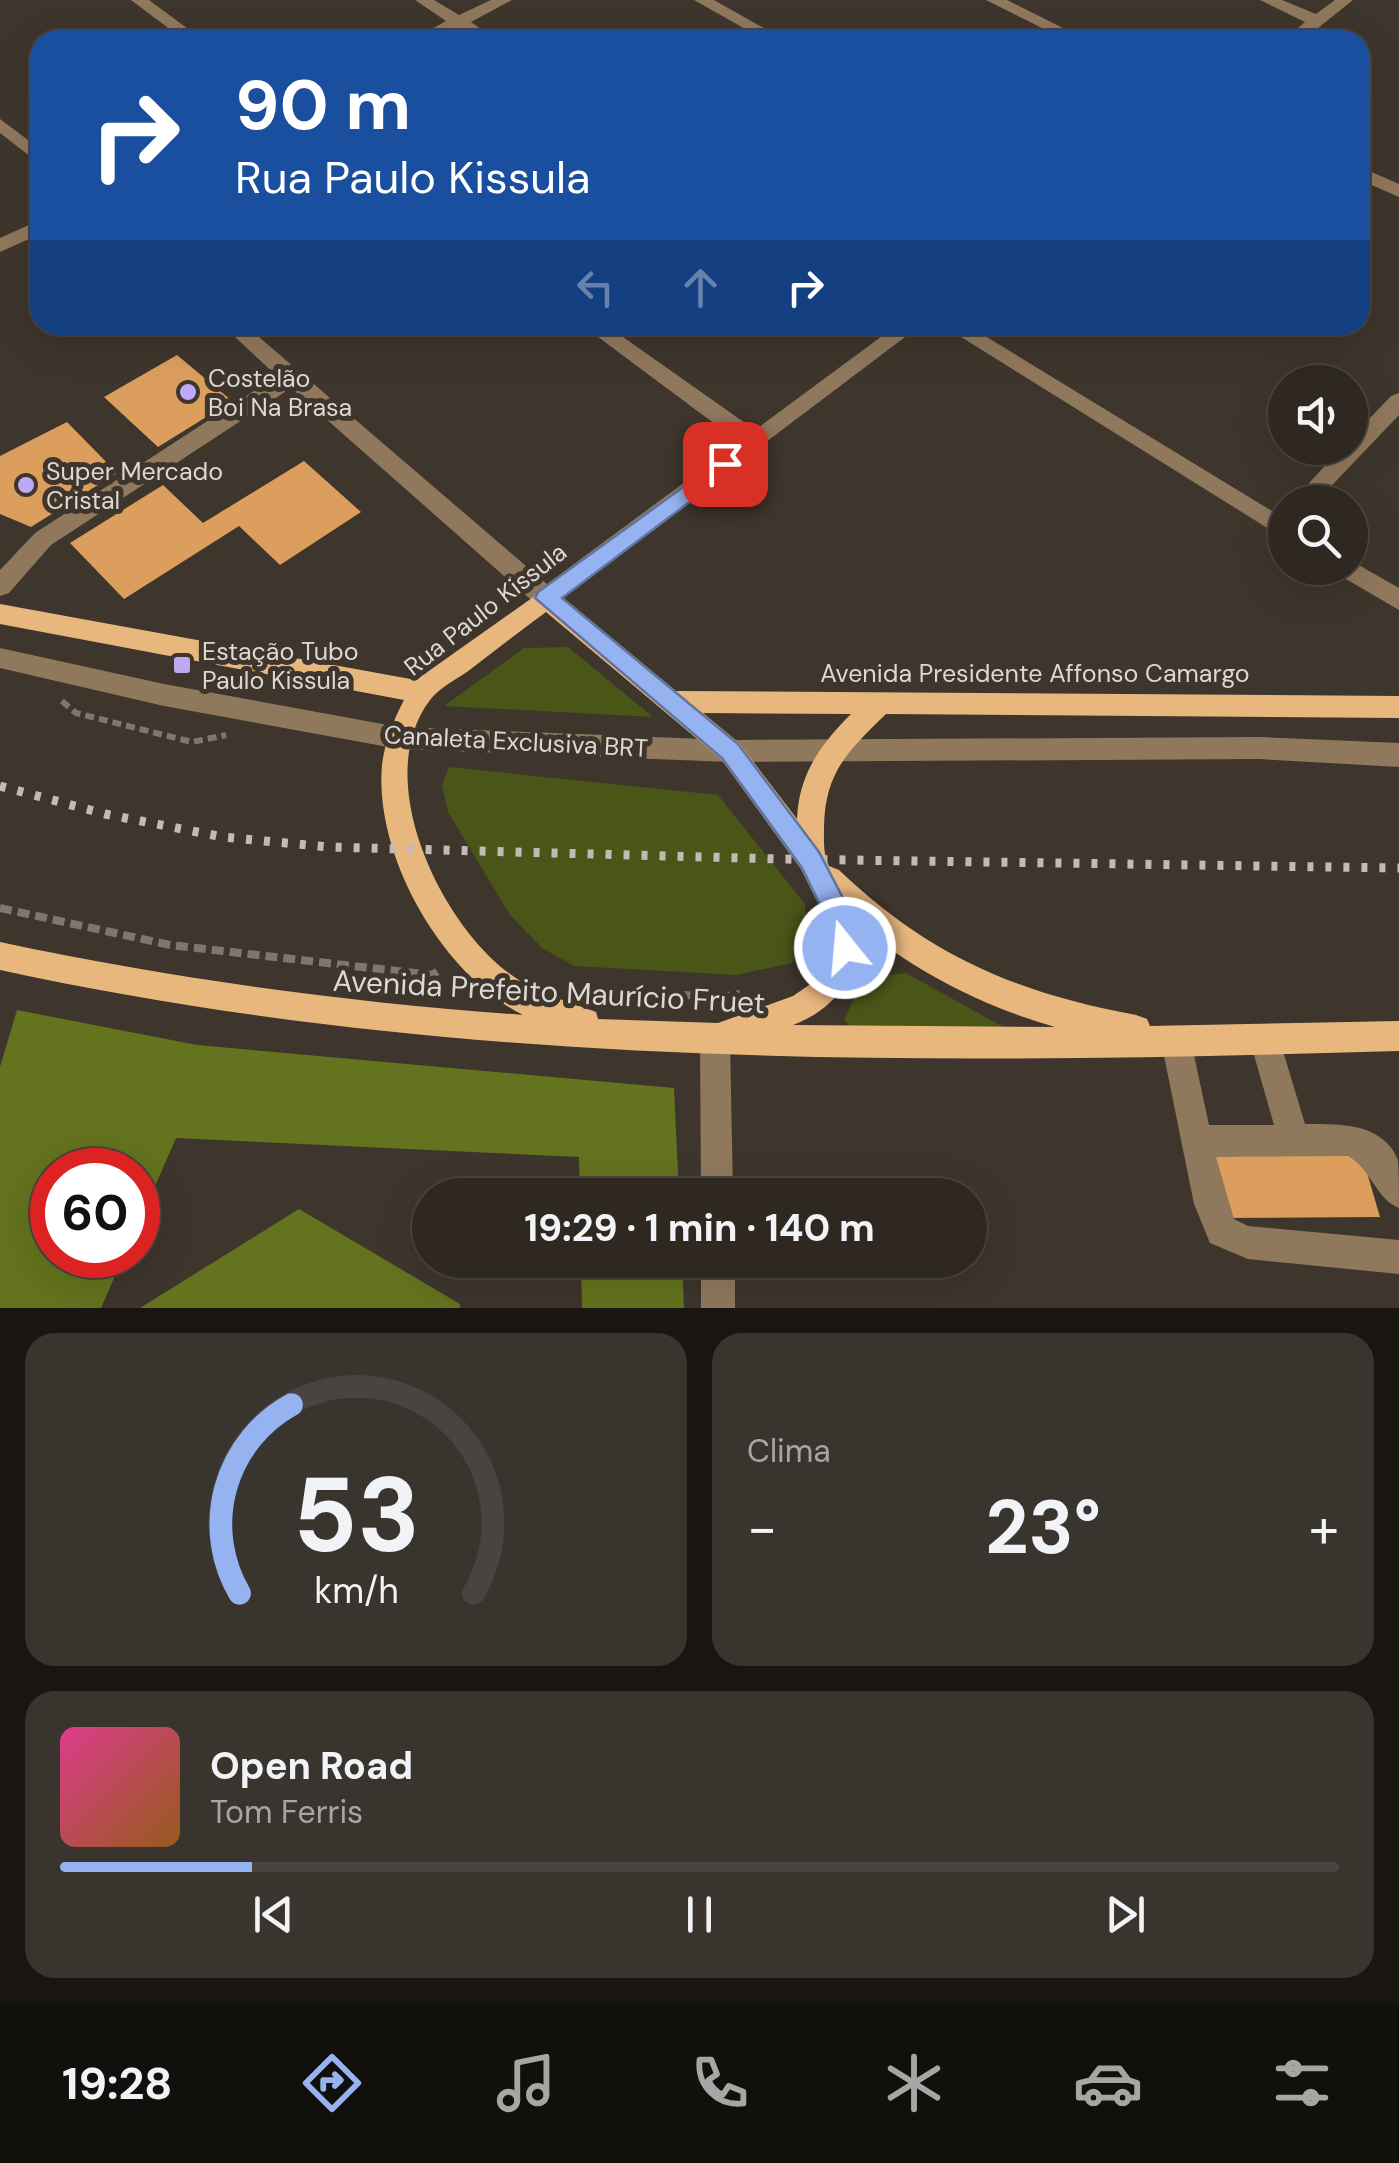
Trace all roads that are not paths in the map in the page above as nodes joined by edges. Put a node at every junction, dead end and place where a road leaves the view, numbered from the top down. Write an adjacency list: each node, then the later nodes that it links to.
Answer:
1 (140, 0): 10 (street)
2 (422, 0): 9 (street)
3 (504, 0): 9 (street)
4 (702, 0): 13 (street)
5 (994, 0): 14 (street)
6 (1268, 0): 8 (street)
7 (1345, 0): 8 (street)
8 (1317, 21): 15 (street)
9 (458, 22): 11 (street); 12 (street)
10 (181, 30)
11 (442, 30)
12 (471, 30)
13 (758, 30)
14 (1058, 30)
15 (1305, 30)
16 (0, 124): 17 (street)
17 (30, 150)
18 (1370, 177): 19 (street)
19 (1399, 191)
20 (30, 231): 21 (street)
21 (0, 246)
22 (244, 335): 26 (street)
23 (606, 335): 28 (street)
24 (898, 335): 28 (street, Rua Paulo Kissula)
25 (968, 335): 30 (street)
26 (292, 377): 32 (street); 33 (street)
27 (1399, 401): 29 (street)
28 (754, 442): 33 (street, Rua Paulo Kissula)
29 (1319, 485)
30 (1268, 517)
31 (1368, 581): 34 (street)
32 (0, 586)
33 (546, 598): 37 (main road, Rua Paulo Kissula); 38 (main road)
34 (1399, 600)
35 (0, 614): 37 (main road)
36 (0, 658): 41 (street, Canaleta Exclusiva BRT)
37 (420, 692): 41 (main road, Rua Paulo Kissula)
38 (670, 702): 39 (main road, Avenida Presidente Affonso Camargo); 43 (main road)
39 (882, 702): 40 (main road, Avenida Presidente Affonso Camargo); 42 (main road)
40 (1399, 706)
41 (398, 738): 43 (street, Canaleta Exclusiva BRT); 47 (main road, Rua Paulo Kissula)
42 (831, 750): 43 (street, Canaleta Exclusiva BRT); 44 (street, Canaleta Exclusiva BRT); 45 (main road)
43 (730, 751): 45 (main road)
44 (1399, 754)
45 (810, 860): 49 (main road); 51 (main road)
46 (0, 956): 47 (main road, Avenida Prefeito Maurício Fruet)
47 (628, 1035): 49 (main road, Avenida Prefeito Maurício Fruet)
48 (1399, 1036): 50 (main road, Avenida Prefeito Maurício Fruet)
49 (715, 1040): 51 (main road, Avenida Prefeito Maurício Fruet); 54 (street)
50 (1266, 1040): 51 (main road, Avenida Prefeito Maurício Fruet); 52 (street)
51 (1191, 1041): 53 (street)
52 (1294, 1139): 53 (street); 55 (street)
53 (1197, 1141): 56 (street)
54 (717, 1178)
55 (1399, 1192)
56 (1399, 1257)
57 (718, 1278): 58 (street)
58 (718, 1308)

